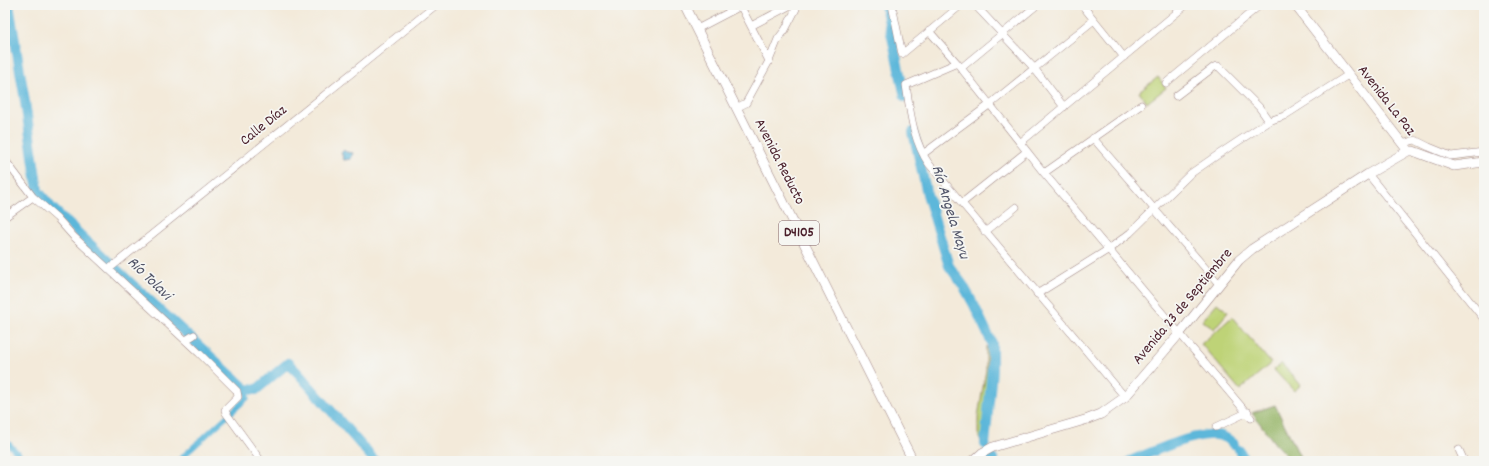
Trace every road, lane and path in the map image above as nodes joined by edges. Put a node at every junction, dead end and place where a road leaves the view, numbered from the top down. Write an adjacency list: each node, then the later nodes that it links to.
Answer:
1 (436, 5): 48 (street, Calle Díaz)
2 (685, 5): 15 (main road, Avenida Reducto / D4105)
3 (791, 5): 14 (street); 19 (street)
4 (892, 5): 16 (street)
5 (961, 5): 16 (street)
6 (975, 5): 17 (street)
7 (1037, 5): 17 (street)
8 (1082, 5): 13 (street)
9 (1186, 5): 18 (street)
10 (1260, 5): 23 (street)
11 (1294, 5): 22 (main road, Avenida La Paz)
12 (741, 6): 14 (street); 15 (street)
13 (1094, 20): 18 (street); 21 (street)
14 (751, 26): 19 (street)
15 (696, 29): 28 (main road, Avenida Reducto / D4105)
16 (929, 31): 20 (street)
17 (1003, 33): 20 (street); 21 (street)
18 (1124, 57): 27 (street)
19 (769, 61): 28 (street)
20 (959, 65): 25 (street); 36 (street)
21 (1034, 68): 25 (street); 27 (street)
22 (1348, 75): 29 (street); 32 (main road, Avenida La Paz)
23 (1166, 83)
24 (1176, 96): 29 (street)
25 (989, 105): 31 (street); 36 (street)
26 (1141, 105): 30 (street)
27 (1064, 107): 31 (street)
28 (736, 108): 57 (main road, Avenida Reducto / D4105)
29 (1269, 121): 44 (street)
30 (1094, 138): 39 (street); 44 (street)
31 (1020, 143): 33 (street)
32 (1402, 144): 34 (main road, Avenida La Paz); 35 (street)
33 (1026, 152): 39 (street); 42 (street)
34 (1408, 152): 38 (main road, Avenida La Paz); 40 (main road, Avenida 23 de Septiembre)
35 (1484, 152)
36 (923, 154): 42 (street)
37 (5, 160): 41 (street)
38 (1484, 162)
39 (1044, 173): 47 (street)
40 (1368, 174): 49 (main road, Avenida 23 de Septiembre); 51 (street)
41 (33, 197): 45 (street); 48 (street)
42 (962, 203): 46 (street)
43 (1016, 207): 46 (street)
44 (1154, 209): 47 (street); 49 (street)
45 (5, 217)
46 (985, 232): 50 (street)
47 (1108, 249): 50 (street); 52 (street)
48 (112, 266): 56 (street)
49 (1220, 284): 52 (main road, Avenida 23 de Septiembre)
50 (1037, 294): 53 (street)
51 (1484, 319)
52 (1180, 333): 53 (main road, Avenida 23 de Septiembre); 54 (street)
53 (1124, 397): 58 (main road, Avenida 23 de Septiembre)
54 (1216, 426)
55 (1458, 450): 59 (street)
56 (261, 461)
57 (912, 461)
58 (973, 461)
59 (1464, 461)

